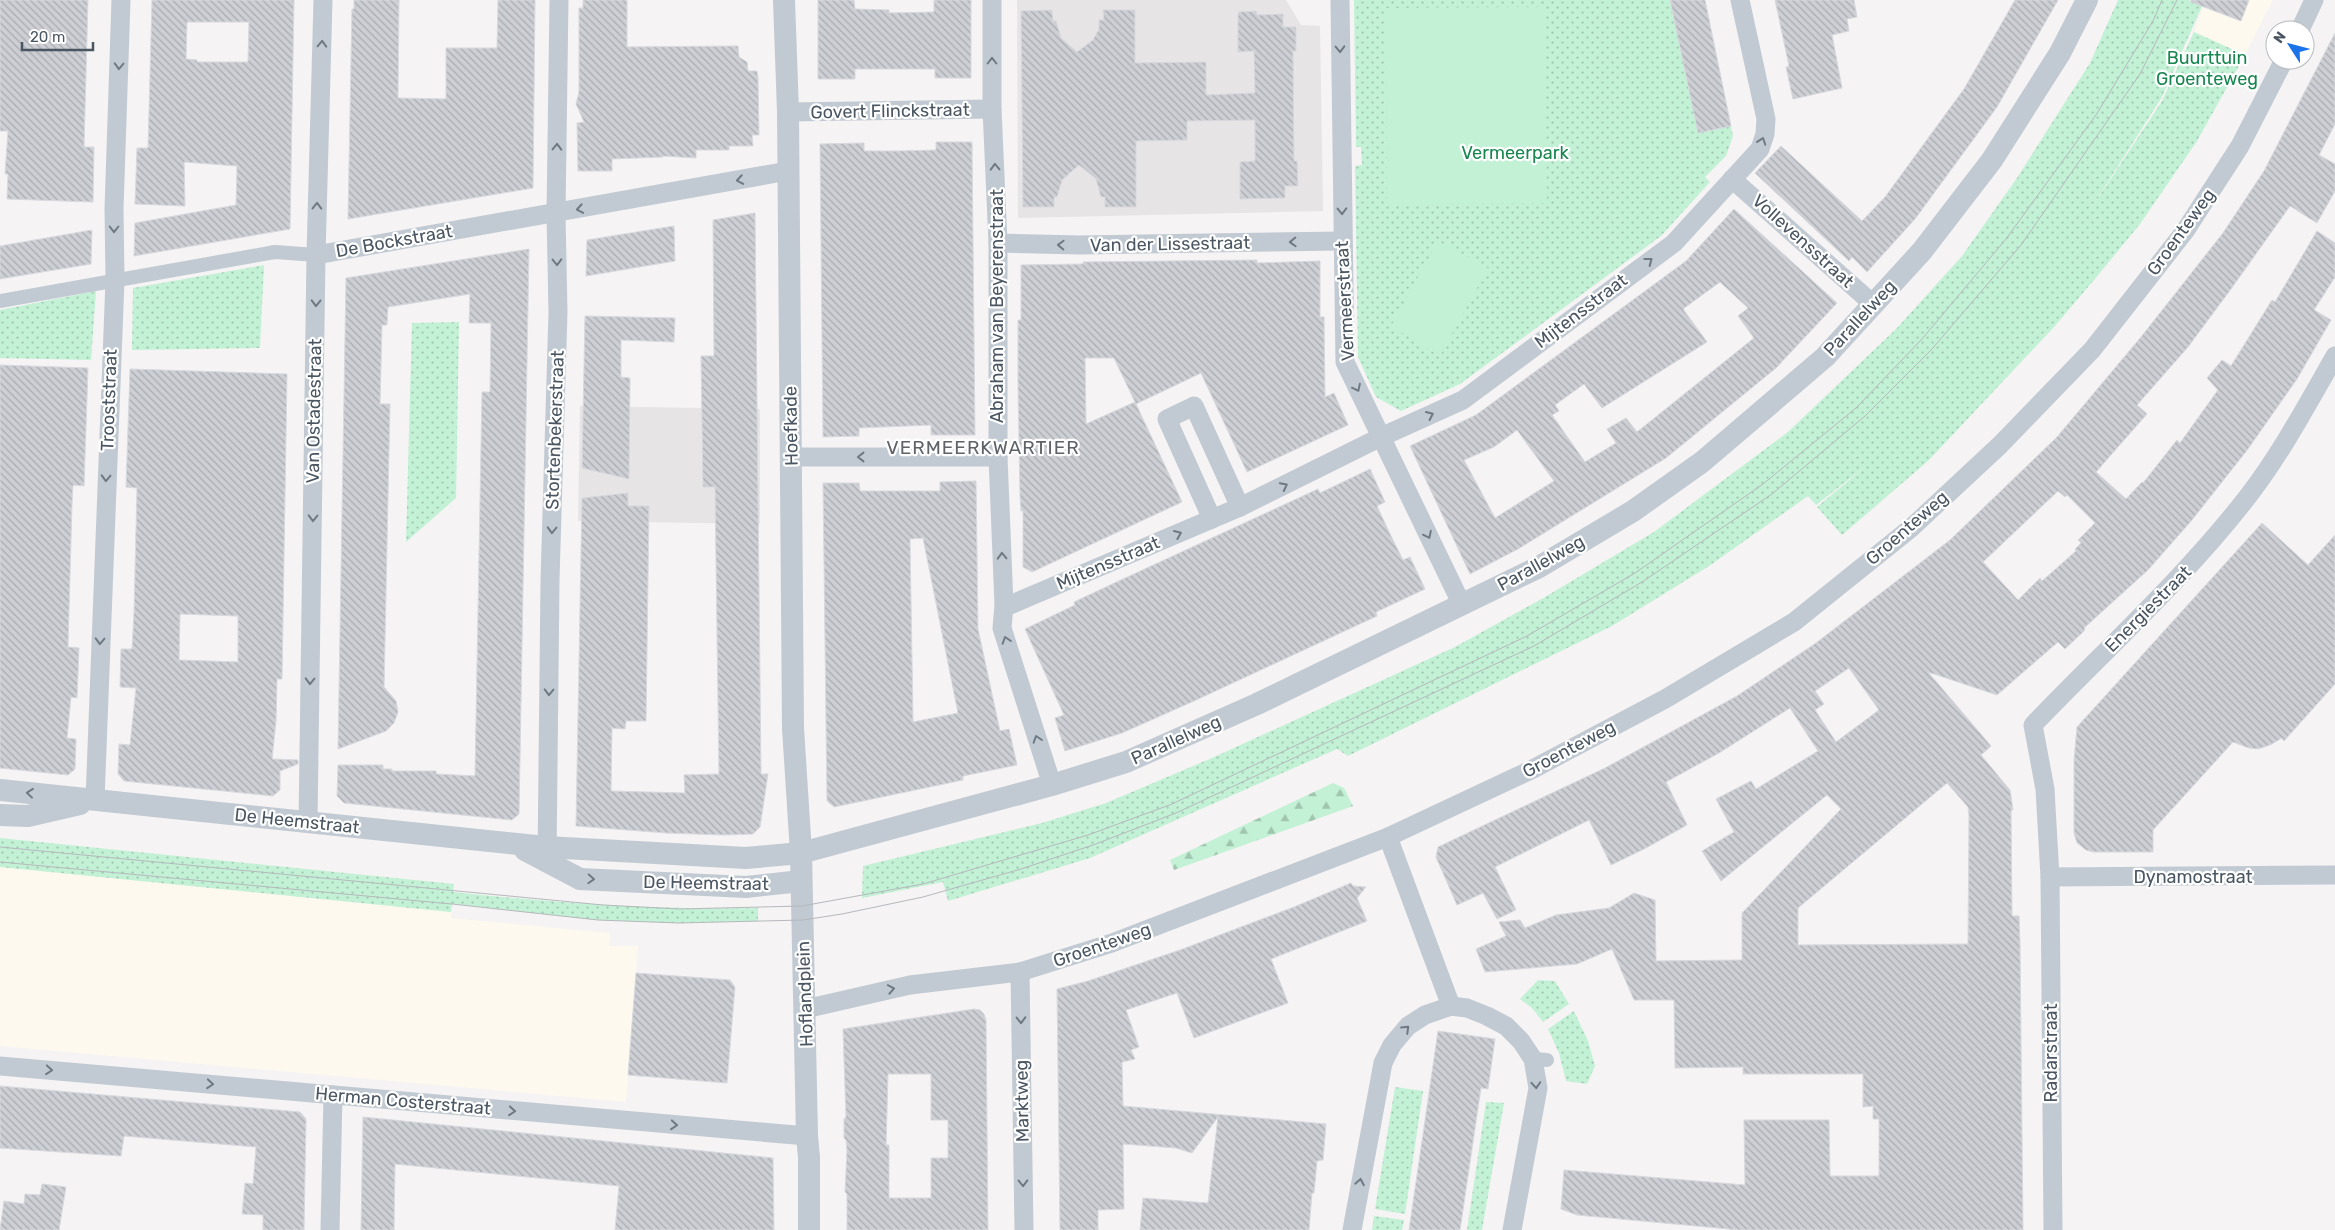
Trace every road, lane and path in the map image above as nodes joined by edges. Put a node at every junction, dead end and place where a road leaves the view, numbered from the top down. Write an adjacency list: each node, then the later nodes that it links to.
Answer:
1 (121, 0): 20 (street, Trooststraat, one-way to 20)
2 (323, 0): 19 (street, Van Ostadestraat, one-way to 2)
3 (559, 0): 16 (street, Stortenbekerstraat, one-way to 3)
4 (784, 0): 13 (street, Hoefkade)
5 (992, 0): 12 (street, Abraham van Beyerenstraat, one-way to 5)
6 (1340, 0): 17 (street, Vermeerstraat, one-way to 17)
7 (1740, 0): 15 (street, Mijtensstraat, one-way to 7)
8 (2087, 0): 22 (street, Parallelweg)
9 (2314, 0): 10 (street)
10 (2305, 20)
11 (2279, 70): 36 (street, Groenteweg)
12 (992, 109): 13 (street, Govert Flinckstraat); 18 (street, Abraham van Beyerenstraat, one-way to 12)
13 (788, 112): 14 (street, Hoefkade)
14 (788, 171): 16 (street, De Bockstraat, one-way to 16); 26 (street, Hoefkade)
15 (1732, 179): 22 (street, Vollevensstraat); 24 (street, Mijtensstraat, one-way to 15)
16 (556, 214): 19 (street, De Bockstraat); 38 (street, Stortenbekerstraat, one-way to 38)
17 (1342, 241): 18 (street, Van der Lissestraat, one-way to 18); 24 (street, Vermeerstraat, one-way to 24)
18 (998, 243): 25 (street, Abraham van Beyerenstraat)
19 (316, 255): 20 (street, De Bockstraat); 35 (street, Van Ostadestraat, one-way to 35)
20 (114, 280): 21 (street, De Bockstraat); 33 (street, Trooststraat, one-way to 33)
21 (0, 301)
22 (1873, 304): 30 (street, Parallelweg)
23 (2335, 356): 40 (street, Energiestraat)
24 (1381, 437): 27 (street, Mijtensstraat, one-way to 24); 30 (street, Vermeerstraat, one-way to 30)
25 (998, 457): 26 (street, one-way to 26); 29 (street, Abraham van Beyerenstraat, one-way to 25)
26 (791, 458): 37 (street, Hoefkade)
27 (1240, 507): 28 (street, Mijtensstraat); 28 (street)
28 (1212, 519): 29 (street, Mijtensstraat, one-way to 28)
29 (1004, 605): 31 (street, Abraham van Beyerenstraat, one-way to 29)
30 (1462, 605): 31 (street, Parallelweg)
31 (1052, 785): 37 (street, Parallelweg)
32 (0, 790): 33 (street, De Heemstraat, one-way to 32)
33 (95, 800): 34 (street, De Heemstraat); 35 (street, De Heemstraat)
34 (0, 815)
35 (308, 822): 38 (street, De Heemstraat)
36 (1388, 837): 42 (street, Groenteweg); 43 (street)
37 (801, 853): 38 (street, De Heemstraat); 41 (street, Hoflandplein)
38 (547, 854): 41 (street, De Heemstraat, one-way to 41)
39 (2335, 875): 40 (street, Dynamostraat)
40 (2050, 877): 53 (street, Radarstraat)
41 (802, 881): 44 (street, Hoflandplein)
42 (1020, 972): 44 (street, Groenteweg, one-way to 42); 50 (street, Marktweg, one-way to 50)
43 (1451, 1006): 51 (street, one-way to 43); 52 (street, one-way to 52)
44 (805, 1009): 47 (street, Hoflandplein)
45 (0, 1066): 46 (street, Herman Costerstraat, one-way to 46)
46 (332, 1095): 47 (street, Herman Costerstraat, one-way to 47); 48 (street)
47 (807, 1136): 49 (street)
48 (330, 1230)
49 (809, 1230)
50 (1024, 1230)
51 (1352, 1230)
52 (1512, 1230)
53 (2053, 1230)

